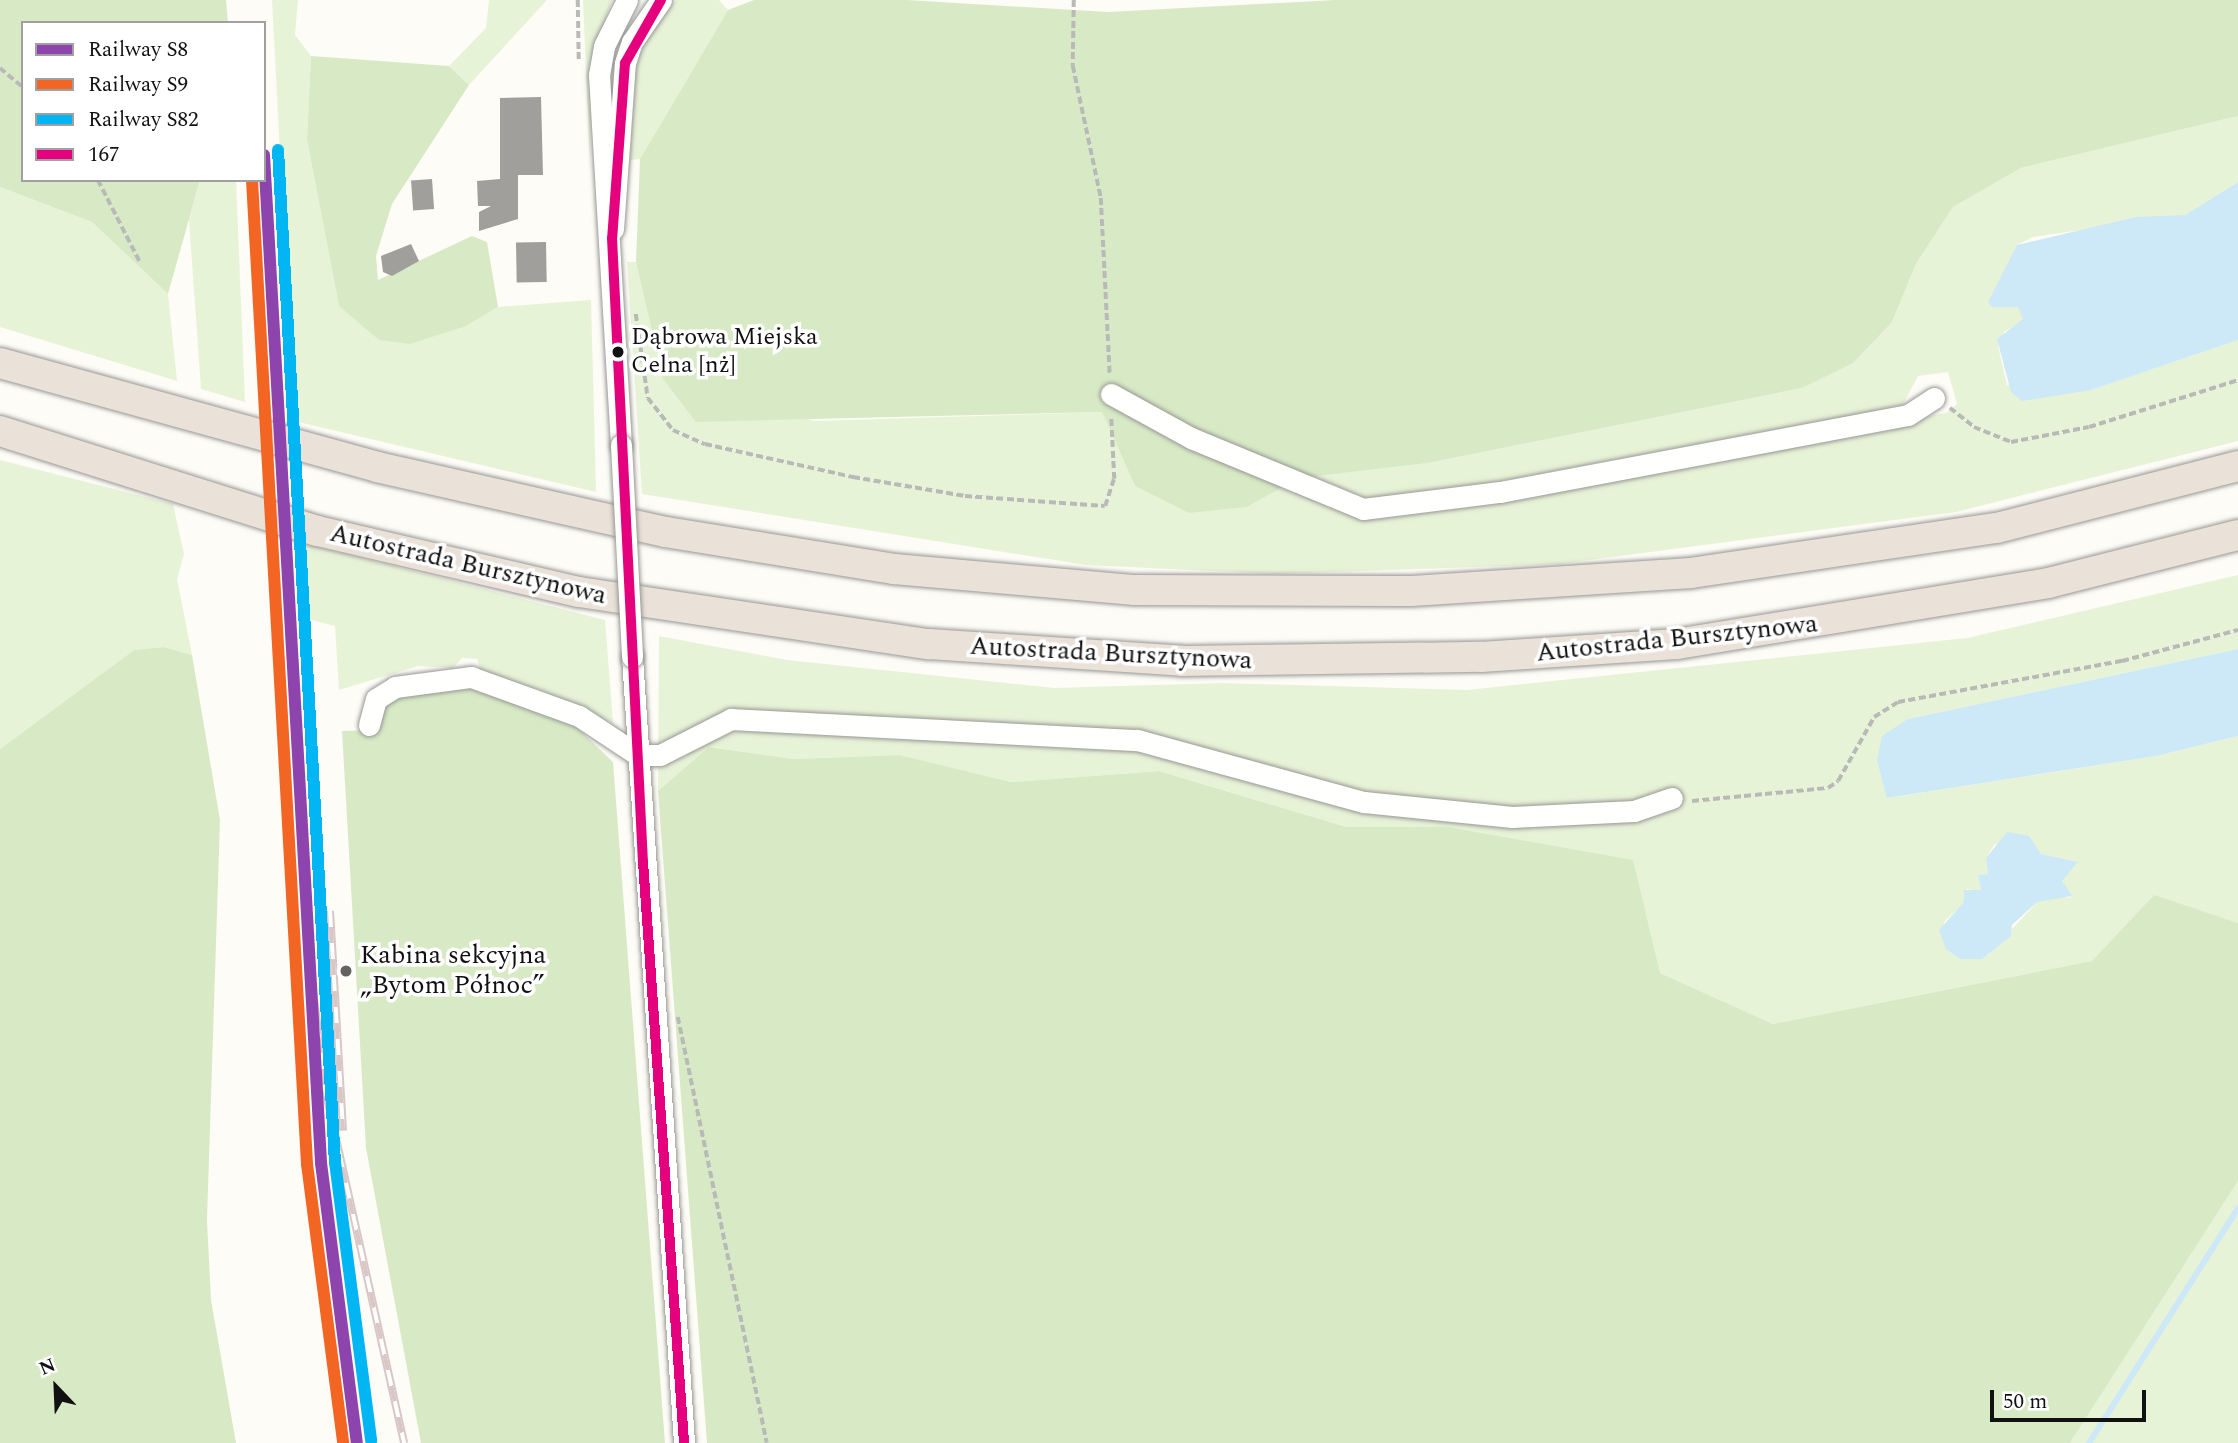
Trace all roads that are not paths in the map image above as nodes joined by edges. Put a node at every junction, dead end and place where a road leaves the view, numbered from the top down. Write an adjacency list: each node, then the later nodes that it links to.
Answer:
1 (627, 0): 3 (street)
2 (661, 0): 3 (street)
3 (612, 238): 11 (street, bridge)
4 (0, 363): 8 (highway)
5 (1111, 394): 6 (street)
6 (1934, 398)
7 (0, 431): 9 (highway, Autostrada Bursztynowa)
8 (2238, 466)
9 (2238, 536)
10 (369, 725): 11 (street)
11 (638, 755): 12 (street); 13 (street)
12 (1672, 798)
13 (684, 1443)

